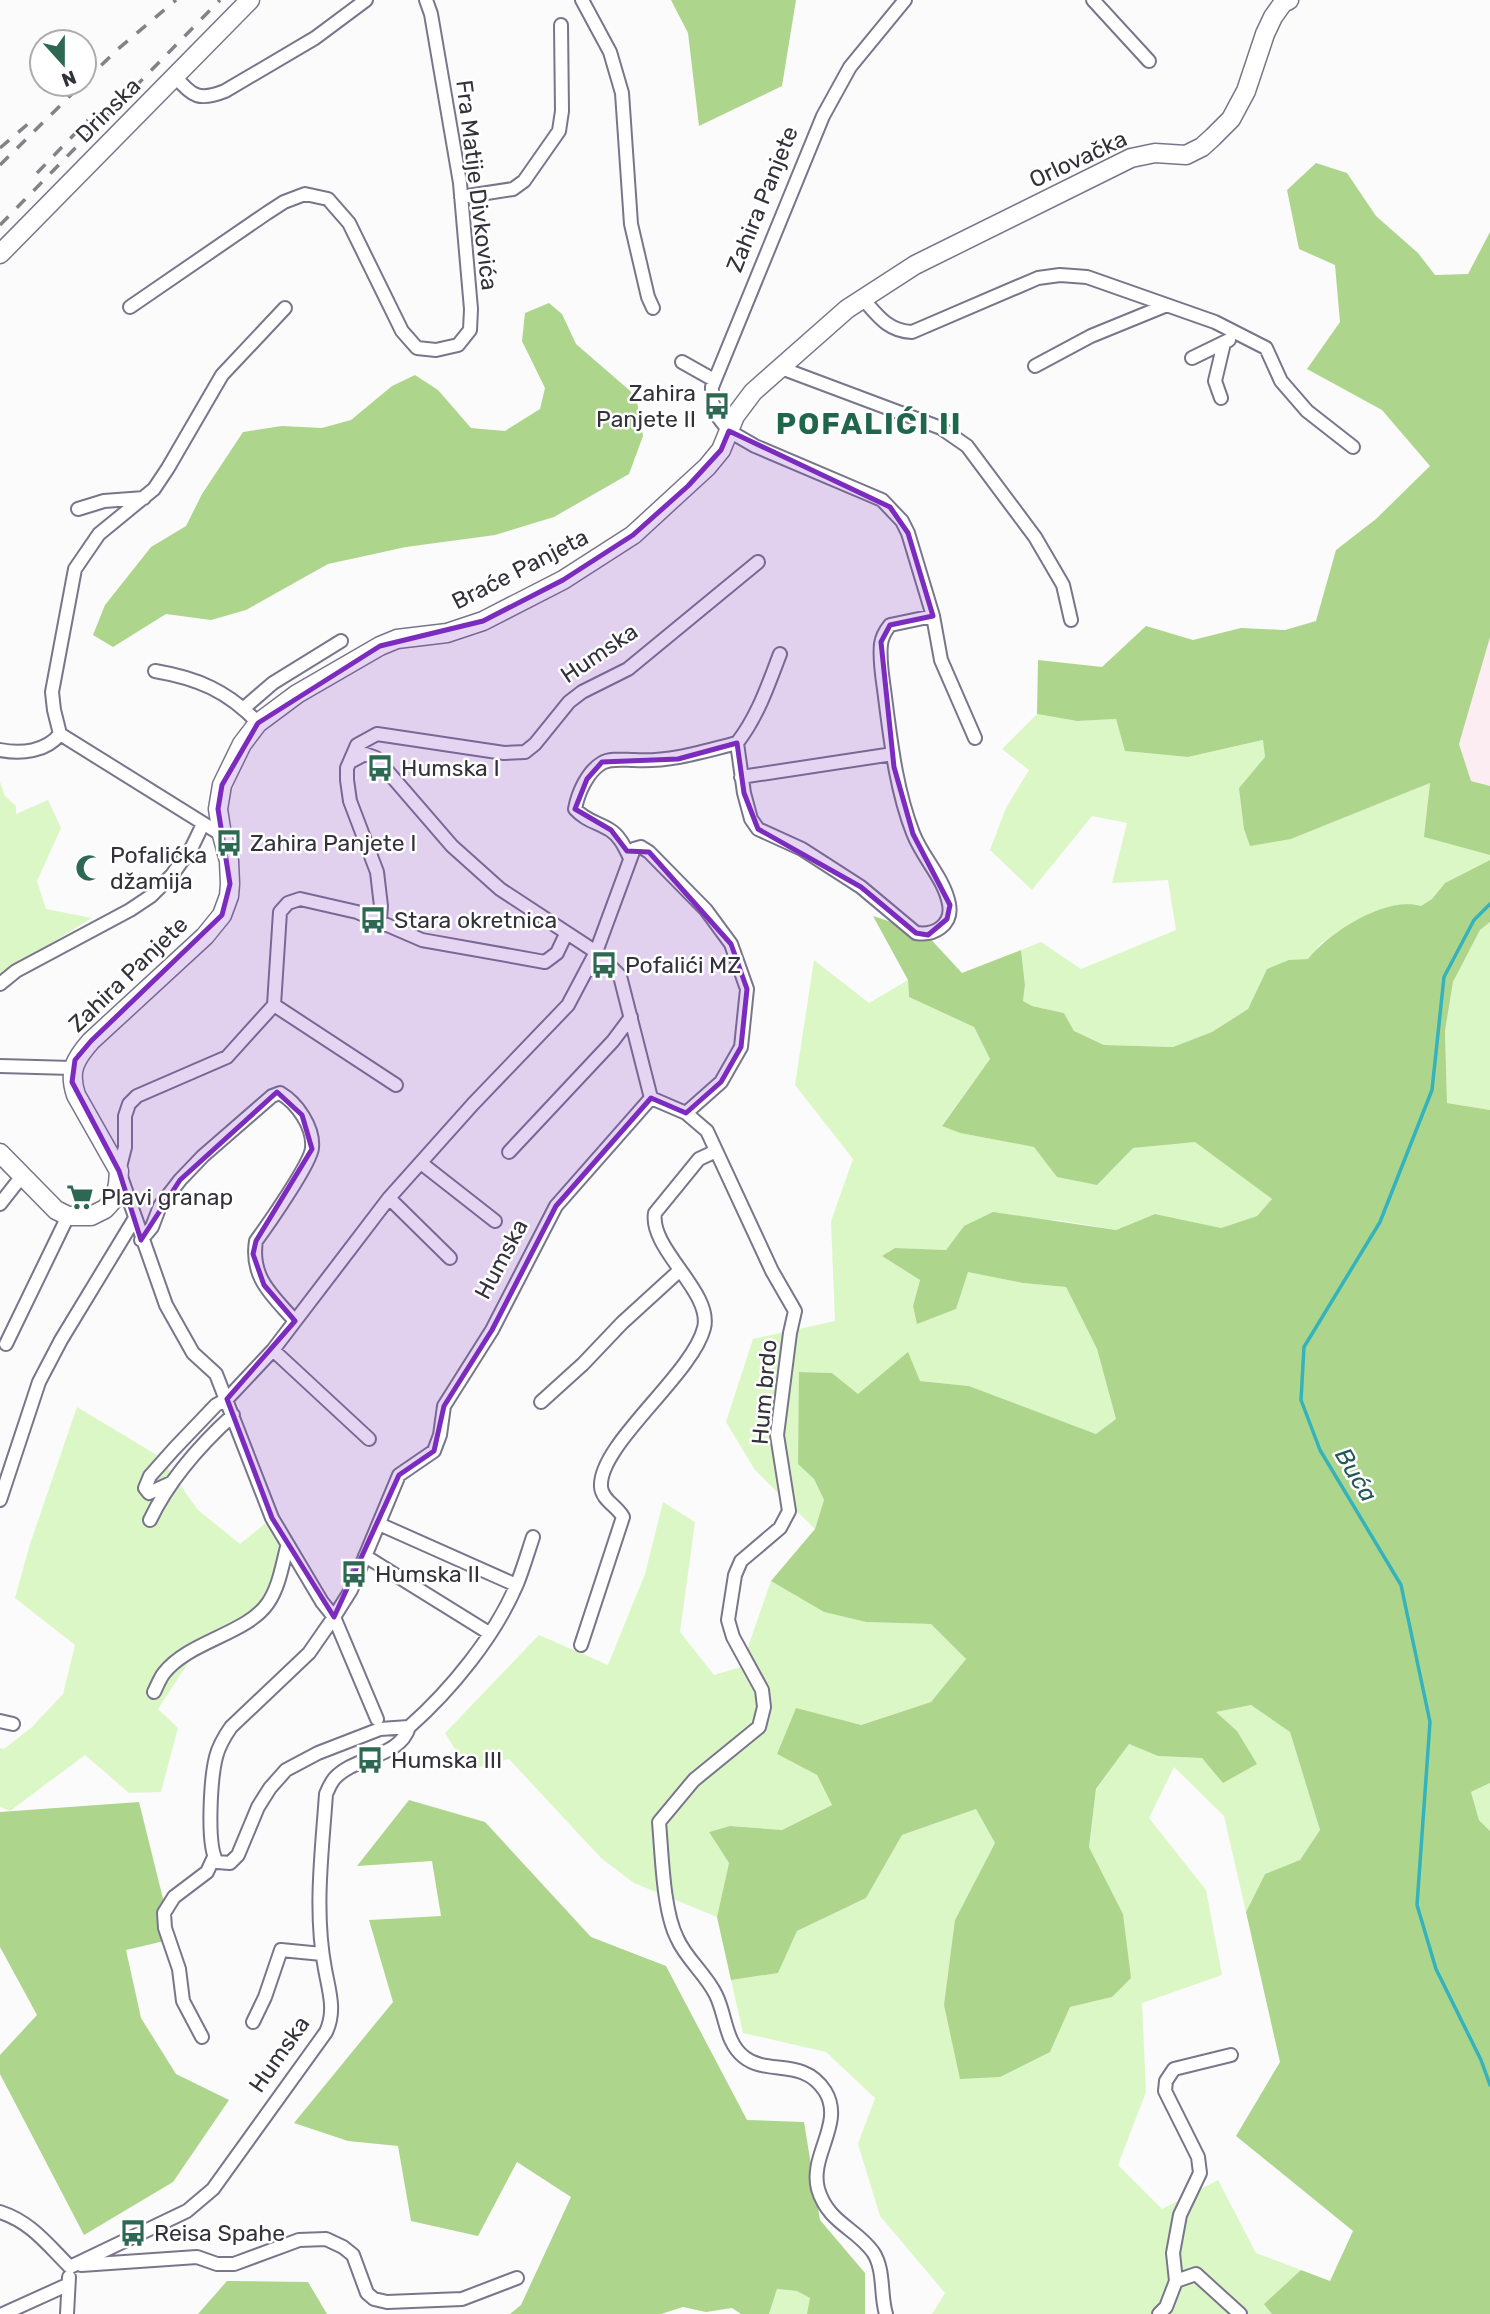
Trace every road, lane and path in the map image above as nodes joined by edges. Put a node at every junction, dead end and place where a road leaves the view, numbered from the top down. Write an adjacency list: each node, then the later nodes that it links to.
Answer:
1 (250, 0): 10 (street, Drinska)
2 (366, 0): 10 (street)
3 (426, 0): 11 (street, Fra Matije Divkovića)
4 (582, 0): 17 (street)
5 (905, 0): 24 (street, Zahira Panjete)
6 (1093, 0): 9 (street)
7 (1289, 0): 13 (street, Orlovačka)
8 (561, 25): 11 (street)
9 (1149, 61)
10 (176, 77): 12 (street, Drinska)
11 (461, 197): 15 (street, Fra Matije Divkovića)
12 (0, 254)
13 (863, 299): 14 (street); 23 (street, Orlovačka)
14 (1167, 306): 18 (street); 22 (street)
15 (130, 307)
16 (285, 308): 28 (street)
17 (653, 308)
18 (1239, 335): 19 (street); 27 (street)
19 (1224, 343): 20 (street); 25 (street)
20 (1192, 358)
21 (682, 362): 24 (street)
22 (1035, 366)
23 (781, 368): 26 (street, Orlovačka); 32 (street)
24 (714, 380): 26 (street, Zahira Panjete)
25 (1221, 398)
26 (729, 431): 31 (street); 37 (street, Braće Panjeta)
27 (1353, 447)
28 (145, 498): 29 (street); 38 (street)
29 (78, 509)
30 (758, 562): 43 (street, Humska)
31 (933, 617): 39 (street); 42 (street)
32 (1071, 620)
33 (341, 641): 36 (street)
34 (780, 654): 40 (street)
35 (155, 671): 36 (street)
36 (244, 708): 37 (street)
37 (258, 723): 46 (street, Zahira Panjete)
38 (60, 734): 41 (street); 45 (street)
39 (975, 738)
40 (737, 743): 44 (street); 47 (street)
41 (0, 750)
42 (893, 754): 44 (street); 44 (street)
43 (352, 761): 48 (street); 49 (street)
44 (741, 777)
45 (203, 824): 46 (street); 51 (street)
46 (222, 835): 55 (street, Zahira Panjete)
47 (630, 858): 50 (street); 58 (street)
48 (380, 920): 49 (street); 52 (street)
49 (566, 934): 50 (street)
50 (596, 952): 53 (street); 62 (street)
51 (0, 984)
52 (274, 1005): 56 (street); 63 (street)
53 (631, 1017): 57 (street); 60 (street)
54 (0, 1066): 55 (street)
55 (72, 1068): 63 (street)
56 (396, 1085)
57 (651, 1098): 58 (street, Hum brdo); 83 (street, Humska)
58 (686, 1113): 59 (street, Hum brdo)
59 (716, 1151): 72 (street); 106 (street, Hum brdo)
60 (509, 1152)
61 (0, 1153): 64 (street)
62 (421, 1163): 65 (street); 69 (street, Humska)
63 (119, 1171): 67 (street); 68 (street)
64 (22, 1176): 66 (street); 67 (street)
65 (389, 1198): 71 (street, Humska); 73 (street)
66 (0, 1204)
67 (68, 1216): 74 (street)
68 (135, 1218): 70 (street); 81 (street)
69 (495, 1221)
70 (141, 1240): 73 (street); 76 (street)
71 (450, 1258)
72 (680, 1270): 77 (street); 90 (street)
73 (295, 1321): 75 (street)
74 (6, 1344)
75 (273, 1350): 76 (street); 79 (street)
76 (227, 1399): 78 (street); 80 (street)
77 (541, 1402)
78 (233, 1415): 80 (street); 85 (street)
79 (369, 1439)
80 (171, 1483): 82 (street)
81 (0, 1500)
82 (150, 1520)
83 (379, 1524): 86 (street, Humska); 87 (street)
84 (533, 1537): 87 (street, Humska)
85 (287, 1547): 88 (street); 91 (street)
86 (365, 1556): 88 (street, Humska); 89 (street)
87 (516, 1585): 89 (street, Humska)
88 (334, 1617): 92 (street); 94 (street, Humska)
89 (489, 1633): 93 (street, Humska)
90 (582, 1646)
91 (154, 1692)
92 (377, 1719)
93 (409, 1727): 94 (street); 95 (street, Humska)
94 (214, 1857): 97 (street)
95 (322, 1954): 96 (street); 100 (street, Humska)
96 (253, 2022)
97 (202, 2037)
98 (1231, 2055): 102 (street)
99 (0, 2212): 100 (street)
100 (72, 2266): 101 (street); 103 (street)
101 (517, 2278)
102 (1176, 2281): 107 (street); 108 (street)
103 (67, 2285): 104 (street); 105 (street)
104 (4, 2314)
105 (67, 2314)
106 (886, 2314)
107 (1159, 2314)
108 (1240, 2314)

